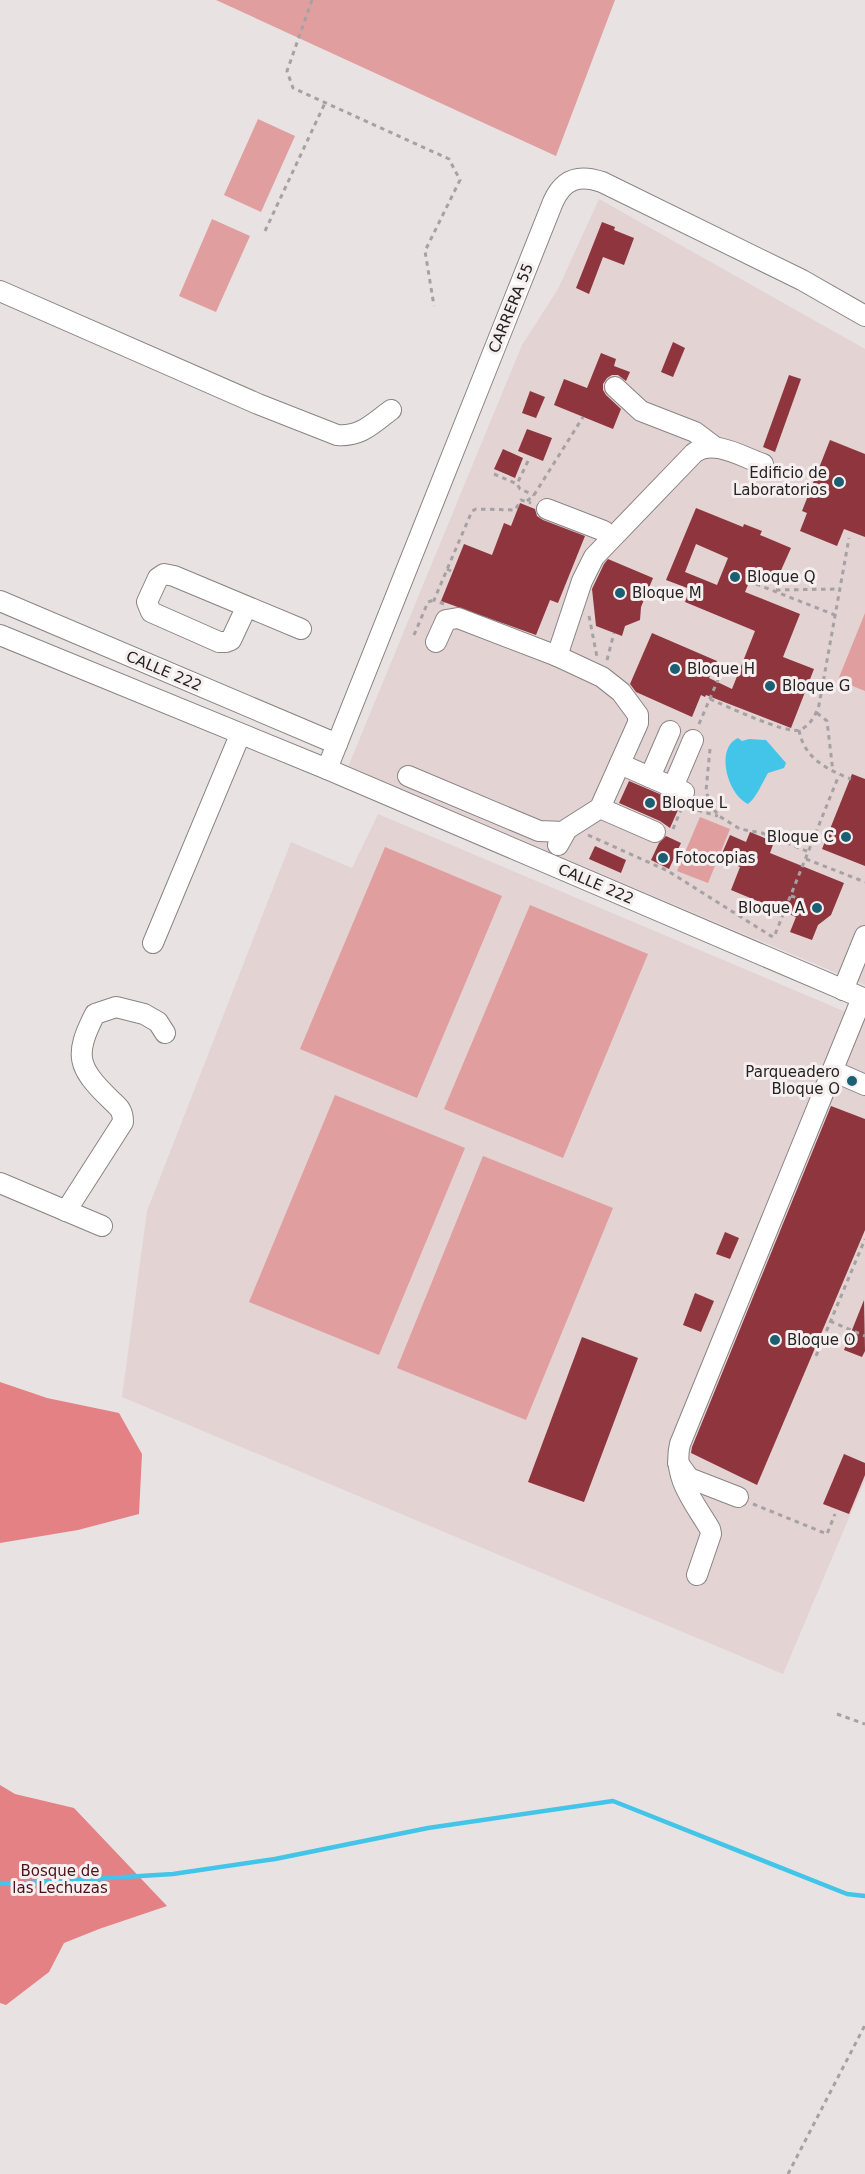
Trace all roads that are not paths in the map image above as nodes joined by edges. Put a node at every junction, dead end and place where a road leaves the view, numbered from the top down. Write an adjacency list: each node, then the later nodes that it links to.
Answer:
1 (0, 291): 4 (street)
2 (865, 316): 18 (street, CARRERA 55)
3 (615, 387): 5 (street)
4 (391, 410)
5 (715, 447): 6 (street); 8 (street)
6 (762, 464)
7 (540, 502): 8 (street)
8 (609, 540): 14 (street)
9 (0, 600): 18 (street, CALLE 222)
10 (246, 608): 10 (street); 11 (street)
11 (301, 629)
12 (0, 635): 17 (street, CALLE 222)
13 (436, 642): 14 (street)
14 (558, 656): 19 (street)
15 (670, 731): 22 (street)
16 (702, 733): 22 (street)
17 (240, 735): 20 (street, CALLE 222); 27 (street)
18 (337, 744): 20 (street)
19 (620, 764): 22 (street); 23 (street)
20 (327, 769): 25 (street, CALLE 222)
21 (408, 776): 25 (street)
22 (650, 777)
23 (600, 808): 24 (street); 25 (street)
24 (655, 832)
25 (559, 845): 29 (street, CALLE 222)
26 (865, 936): 28 (street)
27 (153, 944)
28 (860, 960): 29 (street)
29 (843, 990): 30 (street, CALLE 222)
30 (864, 999): 32 (street)
31 (165, 1033): 35 (street)
32 (833, 1071): 33 (street); 37 (street)
33 (865, 1085)
34 (0, 1183): 35 (street)
35 (66, 1211): 36 (street)
36 (102, 1226)
37 (677, 1461): 38 (street); 39 (street)
38 (738, 1497)
39 (697, 1575)

